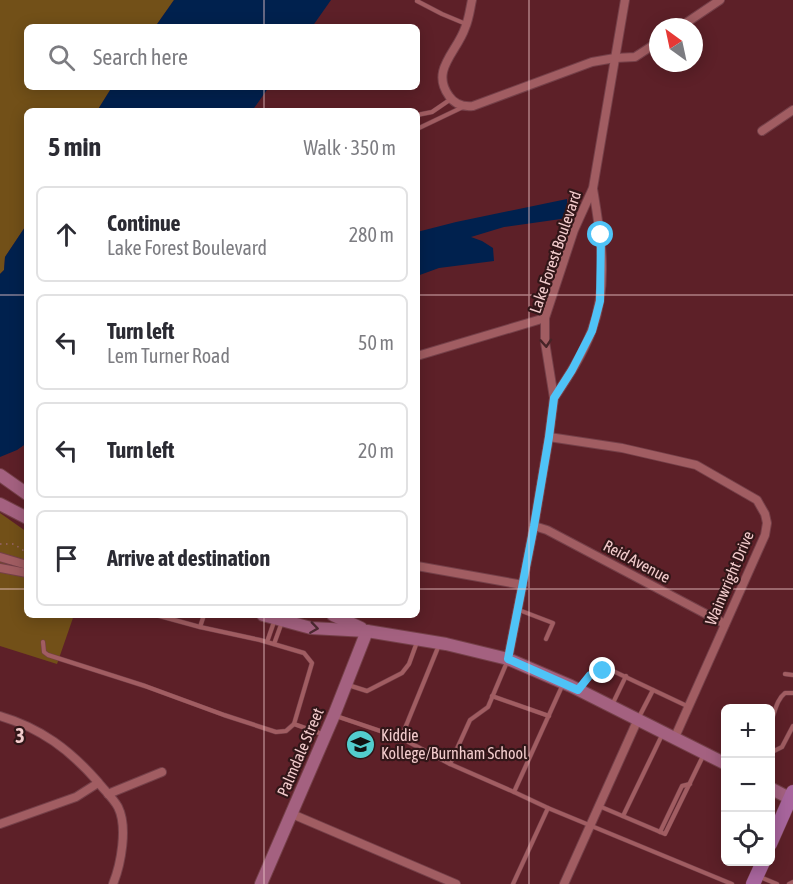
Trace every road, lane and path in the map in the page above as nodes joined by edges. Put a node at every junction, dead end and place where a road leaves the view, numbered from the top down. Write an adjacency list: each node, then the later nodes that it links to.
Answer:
1 (472, 0): 6 (street)
2 (625, 0): 8 (street, Lake Forest Boulevard)
3 (720, 0): 5 (street)
4 (417, 1): 6 (lane)
5 (693, 18)
6 (466, 24): 9 (street)
7 (649, 48): 8 (street)
8 (615, 58): 10 (street); 15 (street, Lake Forest Boulevard)
9 (451, 99): 10 (street); 12 (lane)
10 (464, 107): 13 (lane)
11 (793, 110): 14 (street)
12 (420, 114)
13 (420, 128)
14 (762, 131)
15 (593, 188): 16 (street, Lake Forest Boulevard); 18 (street, Lake Forest Boulevard)
16 (545, 318): 17 (street); 18 (street, Lake Forest Boulevard, one-way to 18)
17 (420, 355)
18 (554, 398): 19 (street, Lake Forest Boulevard)
19 (549, 437): 24 (street, Lake Forest Boulevard); 38 (street, Wainwright Drive)
20 (0, 475): 21 (main road)
21 (24, 492)
22 (0, 504): 23 (main road)
23 (24, 517)
24 (534, 526): 32 (street, Lake Forest Boulevard); 38 (street, Reid Avenue)
25 (0, 544): 26 (path)
26 (24, 551)
27 (0, 557): 28 (street)
28 (24, 564)
29 (420, 567): 32 (street)
30 (0, 568): 31 (street)
31 (24, 572)
32 (523, 585): 33 (street, Lake Forest Boulevard)
33 (518, 609): 42 (lane); 47 (street, Lake Forest Boulevard)
34 (167, 618): 39 (lane)
35 (203, 618): 39 (lane)
36 (273, 618): 40 (main road, one-way to 40); 44 (lane); 46 (lane)
37 (339, 618): 40 (main road)
38 (725, 624): 60 (street, Wainwright Drive)
39 (200, 627): 44 (lane)
40 (367, 632): 41 (main road); 54 (main road, Palmdale Street)
41 (418, 639): 45 (main road); 54 (lane)
42 (546, 639)
43 (43, 642): 66 (lane)
44 (267, 642): 46 (lane)
45 (440, 643): 47 (main road); 70 (lane)
46 (274, 644): 66 (lane)
47 (508, 659): 53 (main road); 58 (lane)
48 (603, 671): 55 (lane)
49 (613, 671): 52 (lane)
50 (785, 674): 51 (lane)
51 (793, 675)
52 (626, 676): 56 (lane); 59 (lane)
53 (564, 683): 55 (main road); 64 (lane)
54 (347, 685): 62 (main road, Palmdale Street)
55 (578, 690): 59 (main road)
56 (654, 690): 60 (lane); 65 (lane)
57 (793, 693): 61 (lane)
58 (492, 696): 64 (lane); 74 (lane)
59 (611, 706): 65 (main road)
60 (688, 706): 69 (street, Wainwright Drive)
61 (775, 712)
62 (334, 715): 68 (main road, Palmdale Street); 70 (lane)
63 (0, 716): 76 (street)
64 (549, 716): 78 (lane)
65 (638, 719): 69 (main road); 81 (street)
66 (294, 724): 68 (lane)
67 (793, 726): 71 (lane)
68 (326, 735): 83 (main road, Palmdale Street)
69 (669, 735): 72 (main road); 84 (lane)
70 (401, 738): 74 (lane)
71 (775, 751)
72 (705, 753): 73 (main road); 84 (lane)
73 (721, 761)
74 (450, 764): 78 (lane)
75 (162, 772): 79 (street)
76 (98, 783): 79 (street); 85 (street)
77 (775, 790): 80 (main road)
78 (514, 792): 82 (lane)
79 (108, 794): 90 (street)
80 (792, 797): 87 (main road)
81 (598, 806): 84 (lane); 86 (street)
82 (548, 808): 86 (lane); 93 (lane)
83 (292, 814): 91 (main road, Palmdale Street); 92 (street)
84 (623, 816)
85 (0, 824)
86 (590, 825): 94 (street); 95 (lane)
87 (775, 835)
88 (761, 866): 89 (main road)
89 (755, 880): 96 (lane)
90 (112, 884)
91 (261, 884)
92 (456, 884)
93 (513, 884)
94 (564, 884)
95 (732, 884)
96 (777, 884)

